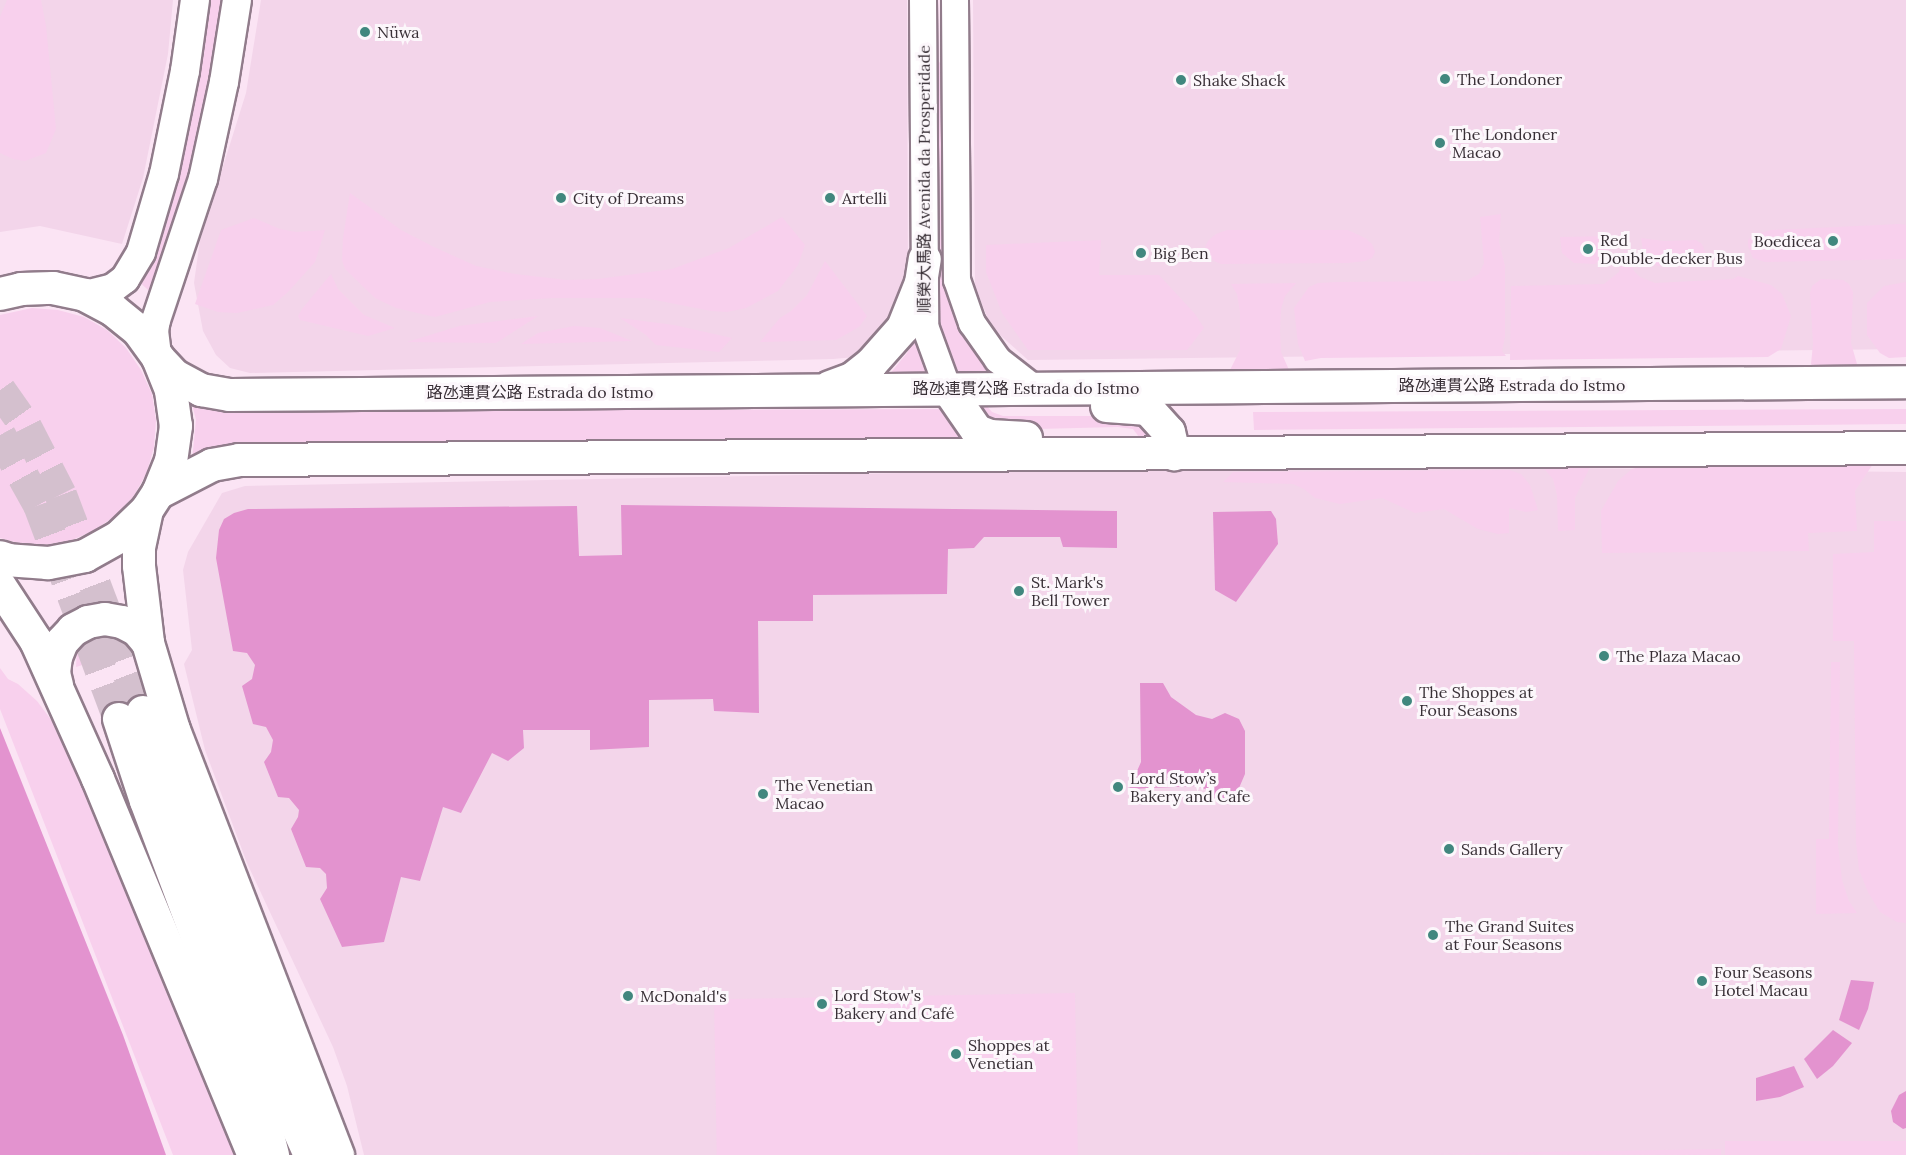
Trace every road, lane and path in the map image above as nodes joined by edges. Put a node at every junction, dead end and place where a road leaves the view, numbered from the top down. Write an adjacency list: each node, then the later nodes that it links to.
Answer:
1 (195, 0): 9 (main road)
2 (237, 0): 10 (main road)
3 (923, 0): 5 (street, 順榮大馬路 Avenida da Prosperidade)
4 (955, 0): 6 (street, 順榮大馬路 Avenida da Prosperidade)
5 (923, 48): 6 (street); 7 (street, 順榮大馬路 Avenida da Prosperidade)
6 (956, 48): 12 (street, 順榮大馬路 Avenida da Prosperidade)
7 (925, 259): 13 (street, 順榮大馬路 Avenida da Prosperidade); 14 (main road)
8 (0, 294): 9 (main road)
9 (84, 295): 10 (main road)
10 (158, 357): 14 (main road, 路氹連貫公路 Estrada do Istmo); 18 (main road)
11 (1906, 382): 12 (main road, 路氹連貫公路 Estrada do Istmo)
12 (1034, 388): 13 (main road, 路氹連貫公路 Estrada do Istmo); 17 (main road)
13 (948, 389): 14 (main road, 路氹連貫公路 Estrada do Istmo); 16 (main road)
14 (824, 390)
15 (1906, 448): 17 (main road)
16 (1107, 454): 17 (main road); 18 (main road)
17 (1174, 454)
18 (153, 502): 19 (main road); 21 (main road)
19 (0, 557)
20 (0, 586): 22 (main road)
21 (148, 643): 22 (main road); 26 (main road)
22 (58, 688): 23 (main road)
23 (254, 1155)
24 (273, 1155): 25 (main road)
25 (310, 1155)
26 (338, 1155)

